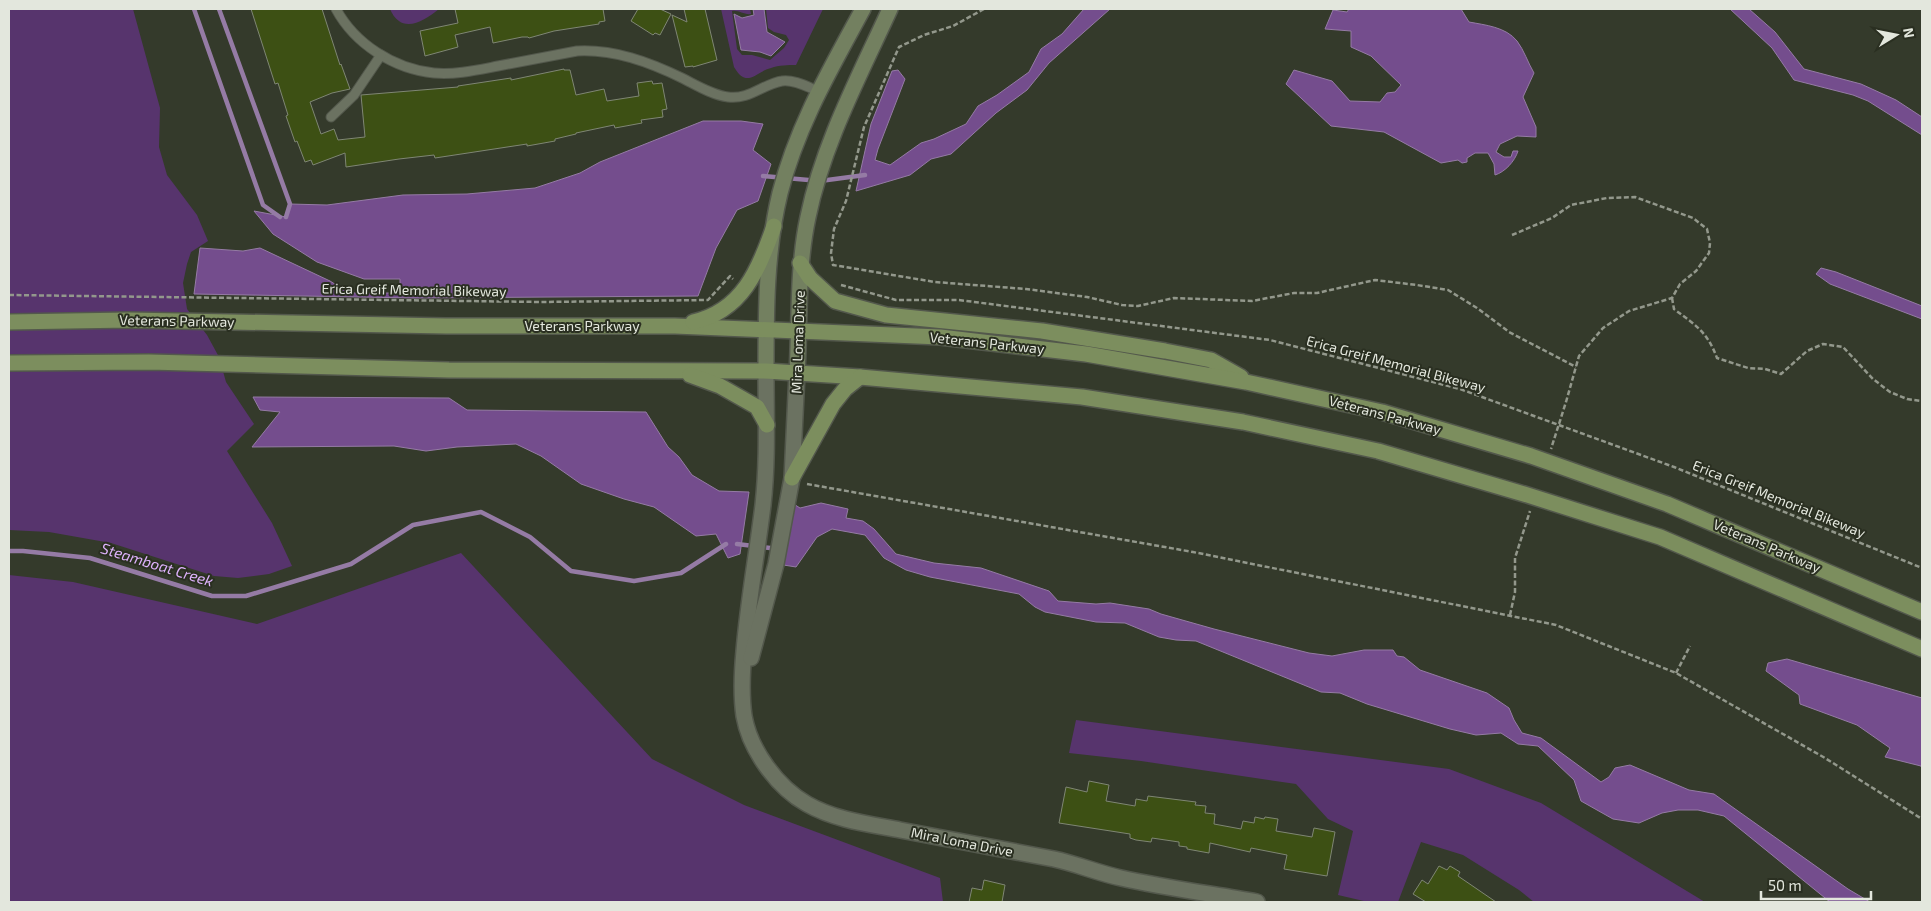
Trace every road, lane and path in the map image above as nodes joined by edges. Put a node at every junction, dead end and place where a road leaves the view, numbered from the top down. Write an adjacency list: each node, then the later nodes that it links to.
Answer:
1 (336, 9): 5 (lane)
2 (863, 9): 6 (main road, Mira Loma Drive)
3 (890, 9): 10 (main road, Mira Loma Drive)
4 (984, 9): 20 (path)
5 (381, 55): 6 (lane); 7 (lane)
6 (818, 91): 8 (main road, Mira Loma Drive)
7 (331, 117)
8 (774, 226): 11 (main road); 17 (main road, Mira Loma Drive)
9 (1512, 235): 13 (path)
10 (800, 263): 18 (main road, Mira Loma Drive); 25 (main road)
11 (745, 288): 12 (path, Erica Greif Memorial Bikeway); 16 (main road)
12 (9, 295)
13 (1672, 298): 20 (path); 26 (path)
14 (896, 300): 31 (path, Erica Greif Memorial Bikeway)
15 (9, 322): 16 (main road, Veterans Parkway)
16 (675, 326): 17 (main road, Veterans Parkway)
17 (766, 330): 18 (main road, Veterans Parkway); 21 (main road, Mira Loma Drive)
18 (799, 332): 23 (main road, Mira Loma Drive); 25 (main road, Veterans Parkway)
19 (9, 363): 22 (main road)
20 (1576, 367): 27 (path)
21 (766, 371): 22 (main road); 23 (main road); 28 (street, Mira Loma Drive)
22 (679, 372): 28 (main road)
23 (796, 373): 24 (main road); 29 (street, Mira Loma Drive)
24 (860, 377): 29 (main road); 34 (main road)
25 (1250, 383): 32 (main road, Veterans Parkway)
26 (1922, 401)
27 (1566, 402)
28 (767, 425): 36 (street, Mira Loma Drive)
29 (792, 478): 36 (street, Mira Loma Drive)
30 (807, 484): 35 (path)
31 (1922, 568)
32 (1922, 612)
33 (1690, 646): 35 (path)
34 (1922, 649)
35 (1676, 673): 37 (path)
36 (743, 686): 38 (street, Mira Loma Drive)
37 (1922, 819)
38 (1257, 902)

